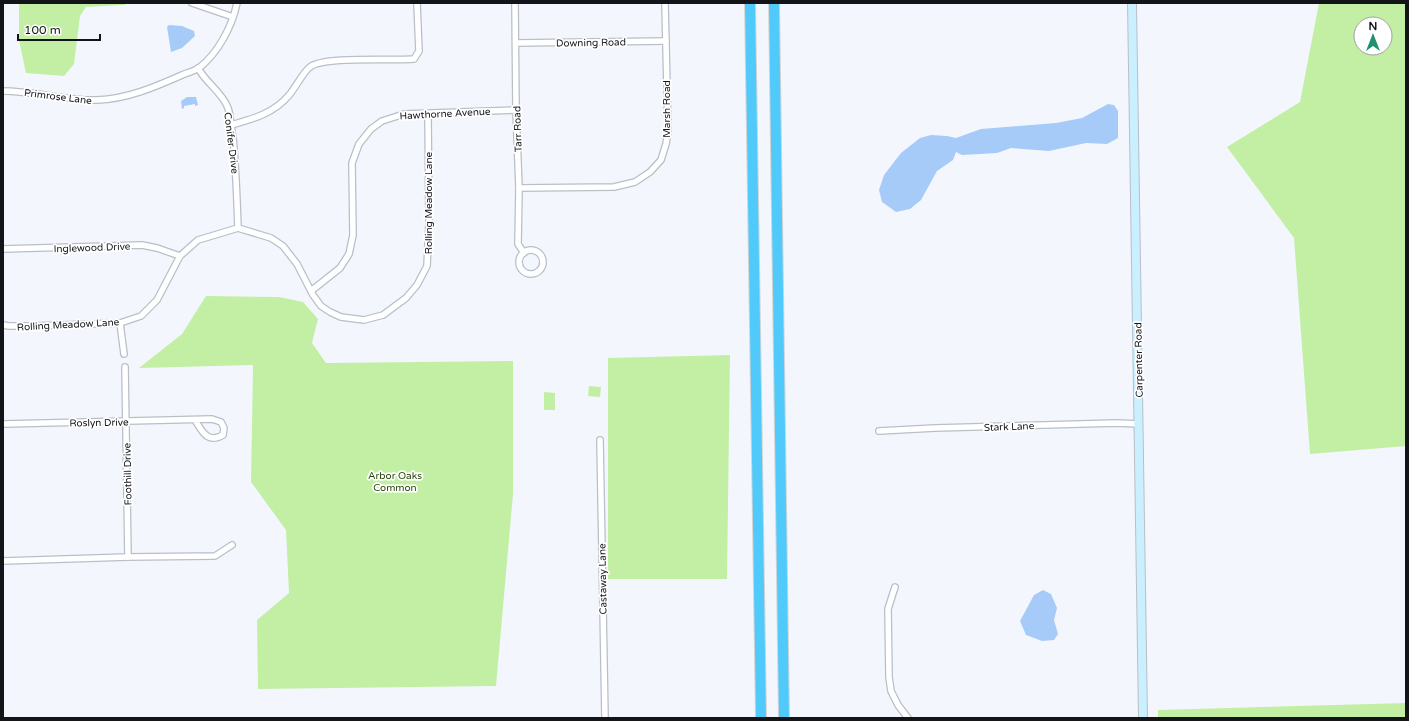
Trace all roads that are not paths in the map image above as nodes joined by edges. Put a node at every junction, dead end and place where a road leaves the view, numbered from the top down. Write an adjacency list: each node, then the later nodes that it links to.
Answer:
1 (192, 3): 9 (street)
2 (237, 3): 9 (street, Primrose Lane)
3 (416, 3): 16 (street)
4 (515, 3): 11 (street, Tarr Road)
5 (665, 3): 10 (street, Marsh Road)
6 (750, 3): 38 (highway)
7 (774, 3): 39 (highway)
8 (1132, 3): 30 (main road, Carpenter Road)
9 (233, 18): 12 (street, Primrose Lane)
10 (666, 41): 11 (street, Downing Road); 17 (street, Marsh Road)
11 (516, 43): 14 (street, Tarr Road)
12 (198, 68): 13 (street, Primrose Lane); 16 (street, Conifer Drive)
13 (3, 91)
14 (516, 110): 15 (street, Hawthorne Avenue); 17 (street, Tarr Road)
15 (428, 114): 22 (street, Hawthorne Avenue); 22 (street, Rolling Meadow Lane)
16 (231, 125): 18 (street, Conifer Drive)
17 (519, 188): 20 (street, Tarr Road)
18 (238, 228): 21 (street, Rolling Meadow Lane); 22 (street, Rolling Meadow Lane)
19 (3, 249): 21 (street, Inglewood Drive)
20 (524, 253): 20 (street)
21 (180, 256): 23 (street, Rolling Meadow Lane)
22 (311, 291)
23 (120, 323): 24 (street, Rolling Meadow Lane); 25 (street)
24 (3, 325)
25 (124, 354)
26 (125, 367): 28 (street, Foothill Drive)
27 (195, 420): 27 (street, Roslyn Drive); 28 (street, Roslyn Drive)
28 (126, 421): 29 (street, Roslyn Drive); 34 (street, Foothill Drive)
29 (3, 424)
30 (1139, 424): 31 (street, Stark Lane); 41 (main road, Carpenter Road)
31 (879, 431)
32 (600, 440): 37 (street, Castaway Lane)
33 (232, 545): 34 (street)
34 (128, 557): 35 (street)
35 (3, 561)
36 (895, 587): 40 (street)
37 (605, 718)
38 (761, 718)
39 (784, 718)
40 (908, 718)
41 (1143, 718)

